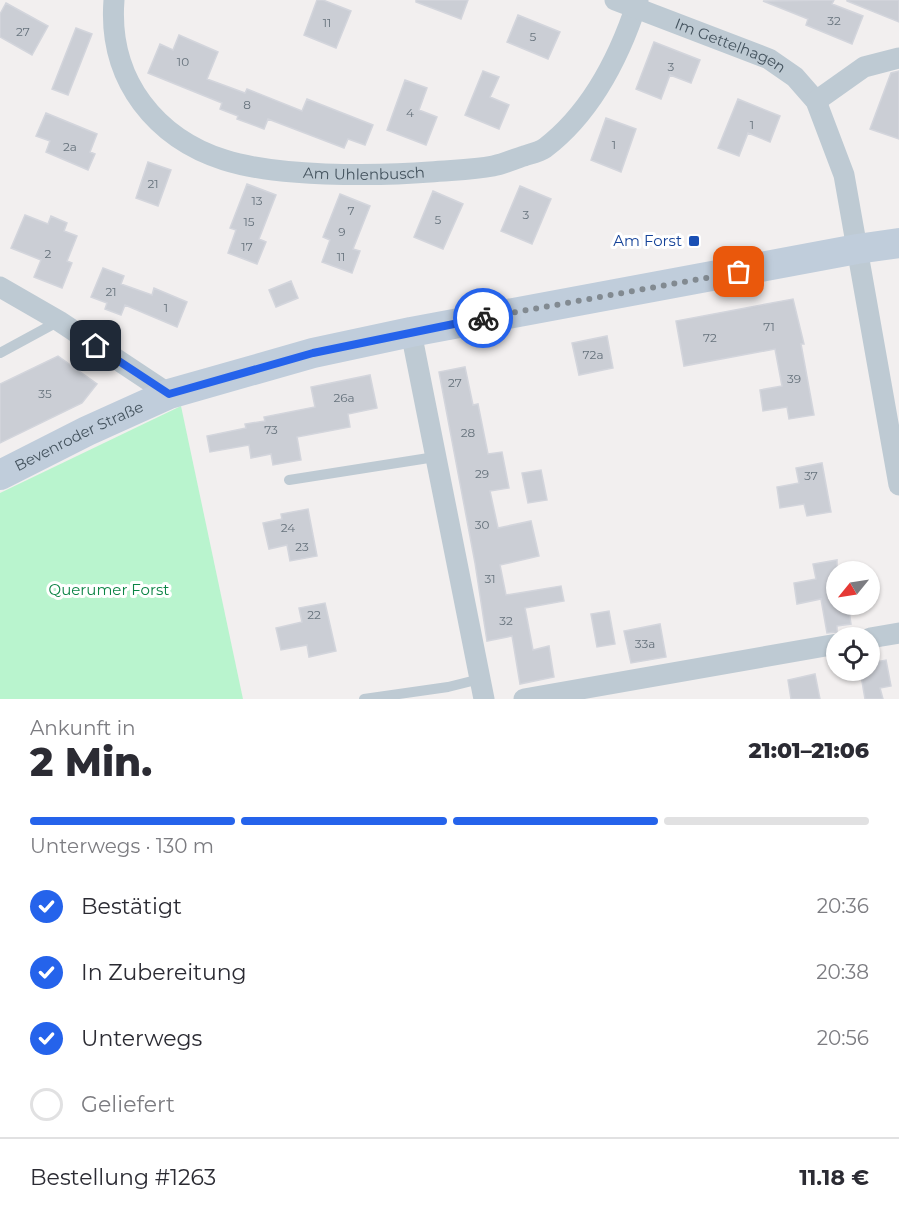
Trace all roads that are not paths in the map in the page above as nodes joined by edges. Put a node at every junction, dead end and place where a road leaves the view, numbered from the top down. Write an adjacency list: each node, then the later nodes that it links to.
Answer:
1 (114, 0): 3 (street, Am Uhlenbusch)
2 (615, 0): 3 (street, Im Gettelhagen)
3 (637, 4): 5 (street, Im Gettelhagen)
4 (899, 58): 5 (street)
5 (816, 101): 7 (street, Im Gettelhagen)
6 (899, 243): 7 (main road, Bevenroder Straße)
7 (857, 249): 10 (main road, Bevenroder Straße); 16 (street)
8 (0, 287): 9 (street)
9 (59, 321): 11 (lane); 12 (street)
10 (411, 332): 12 (main road, Bevenroder Straße); 13 (street)
11 (0, 353)
12 (169, 394): 14 (main road, Bevenroder Straße)
13 (435, 457): 15 (lane); 20 (street)
14 (0, 475)
15 (289, 480)
16 (899, 485)
17 (899, 633): 18 (street)
18 (880, 637)
19 (826, 646): 22 (street)
20 (482, 689): 21 (lane)
21 (364, 699)
22 (524, 699)

